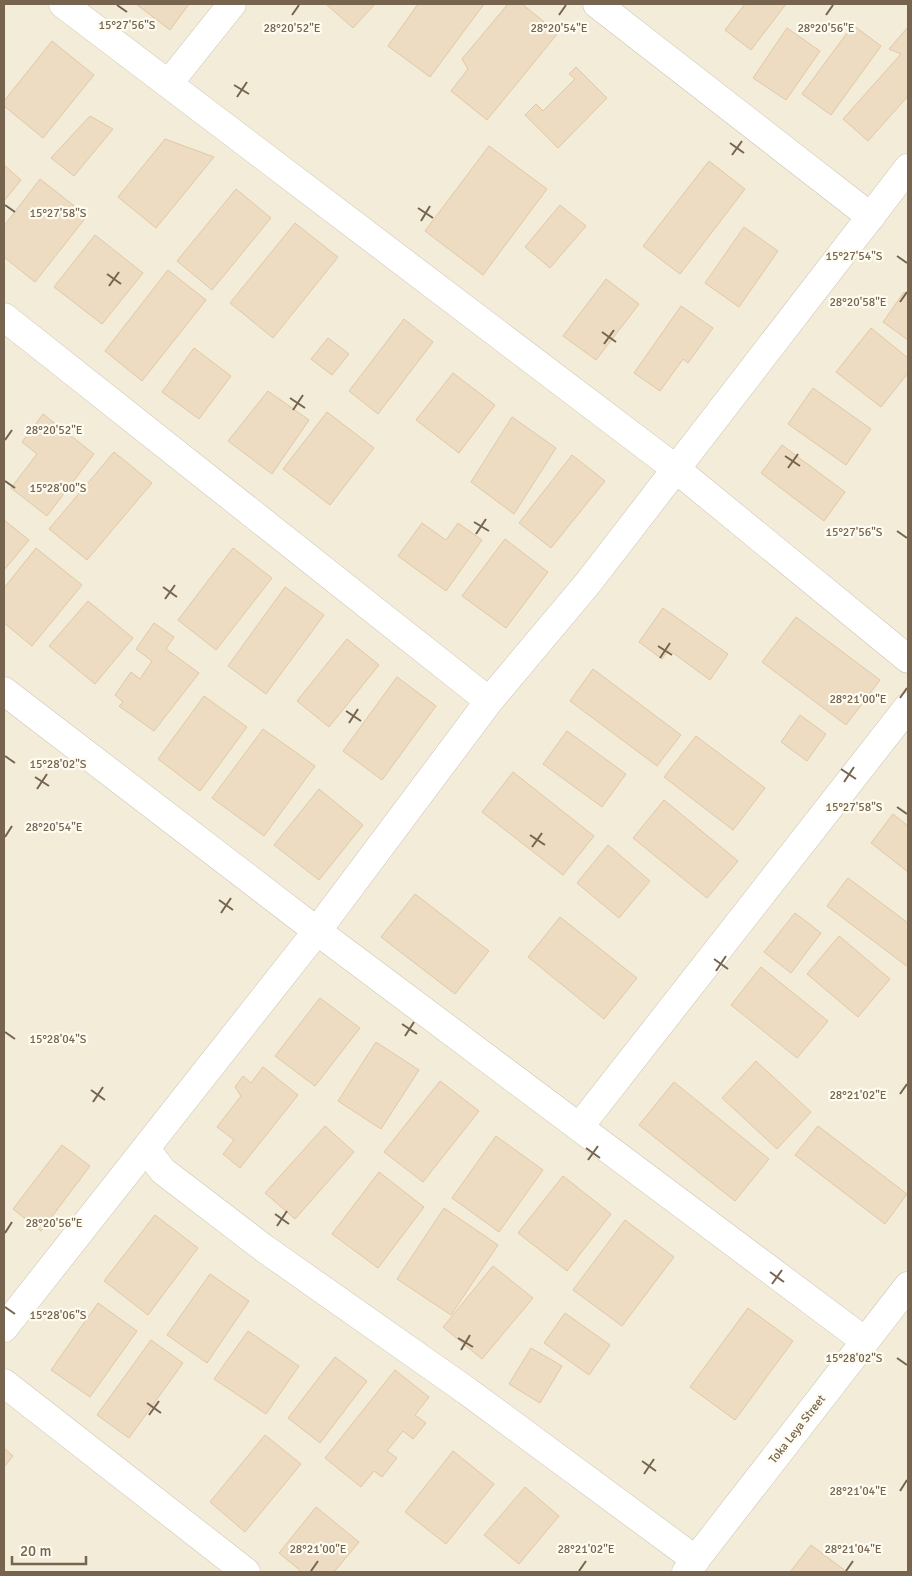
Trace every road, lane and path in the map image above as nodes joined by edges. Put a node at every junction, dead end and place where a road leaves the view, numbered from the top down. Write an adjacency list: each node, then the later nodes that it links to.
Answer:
1 (63, 4): 4 (street)
2 (232, 4): 4 (street)
3 (596, 4): 6 (street)
4 (169, 83): 8 (street)
5 (908, 168): 6 (street)
6 (871, 217): 8 (street)
7 (4, 317): 11 (street)
8 (676, 469): 9 (street); 11 (street)
9 (908, 659)
10 (4, 691): 13 (street)
11 (489, 701): 13 (street)
12 (908, 707): 14 (street)
13 (318, 931): 14 (street); 15 (street)
14 (580, 1126): 18 (street)
15 (146, 1149): 17 (street); 20 (street)
16 (908, 1286): 18 (street, Toka Leya Street)
17 (4, 1328)
18 (865, 1341): 20 (street, Toka Leya Street)
19 (4, 1383): 21 (street)
20 (691, 1566)
21 (246, 1572)

